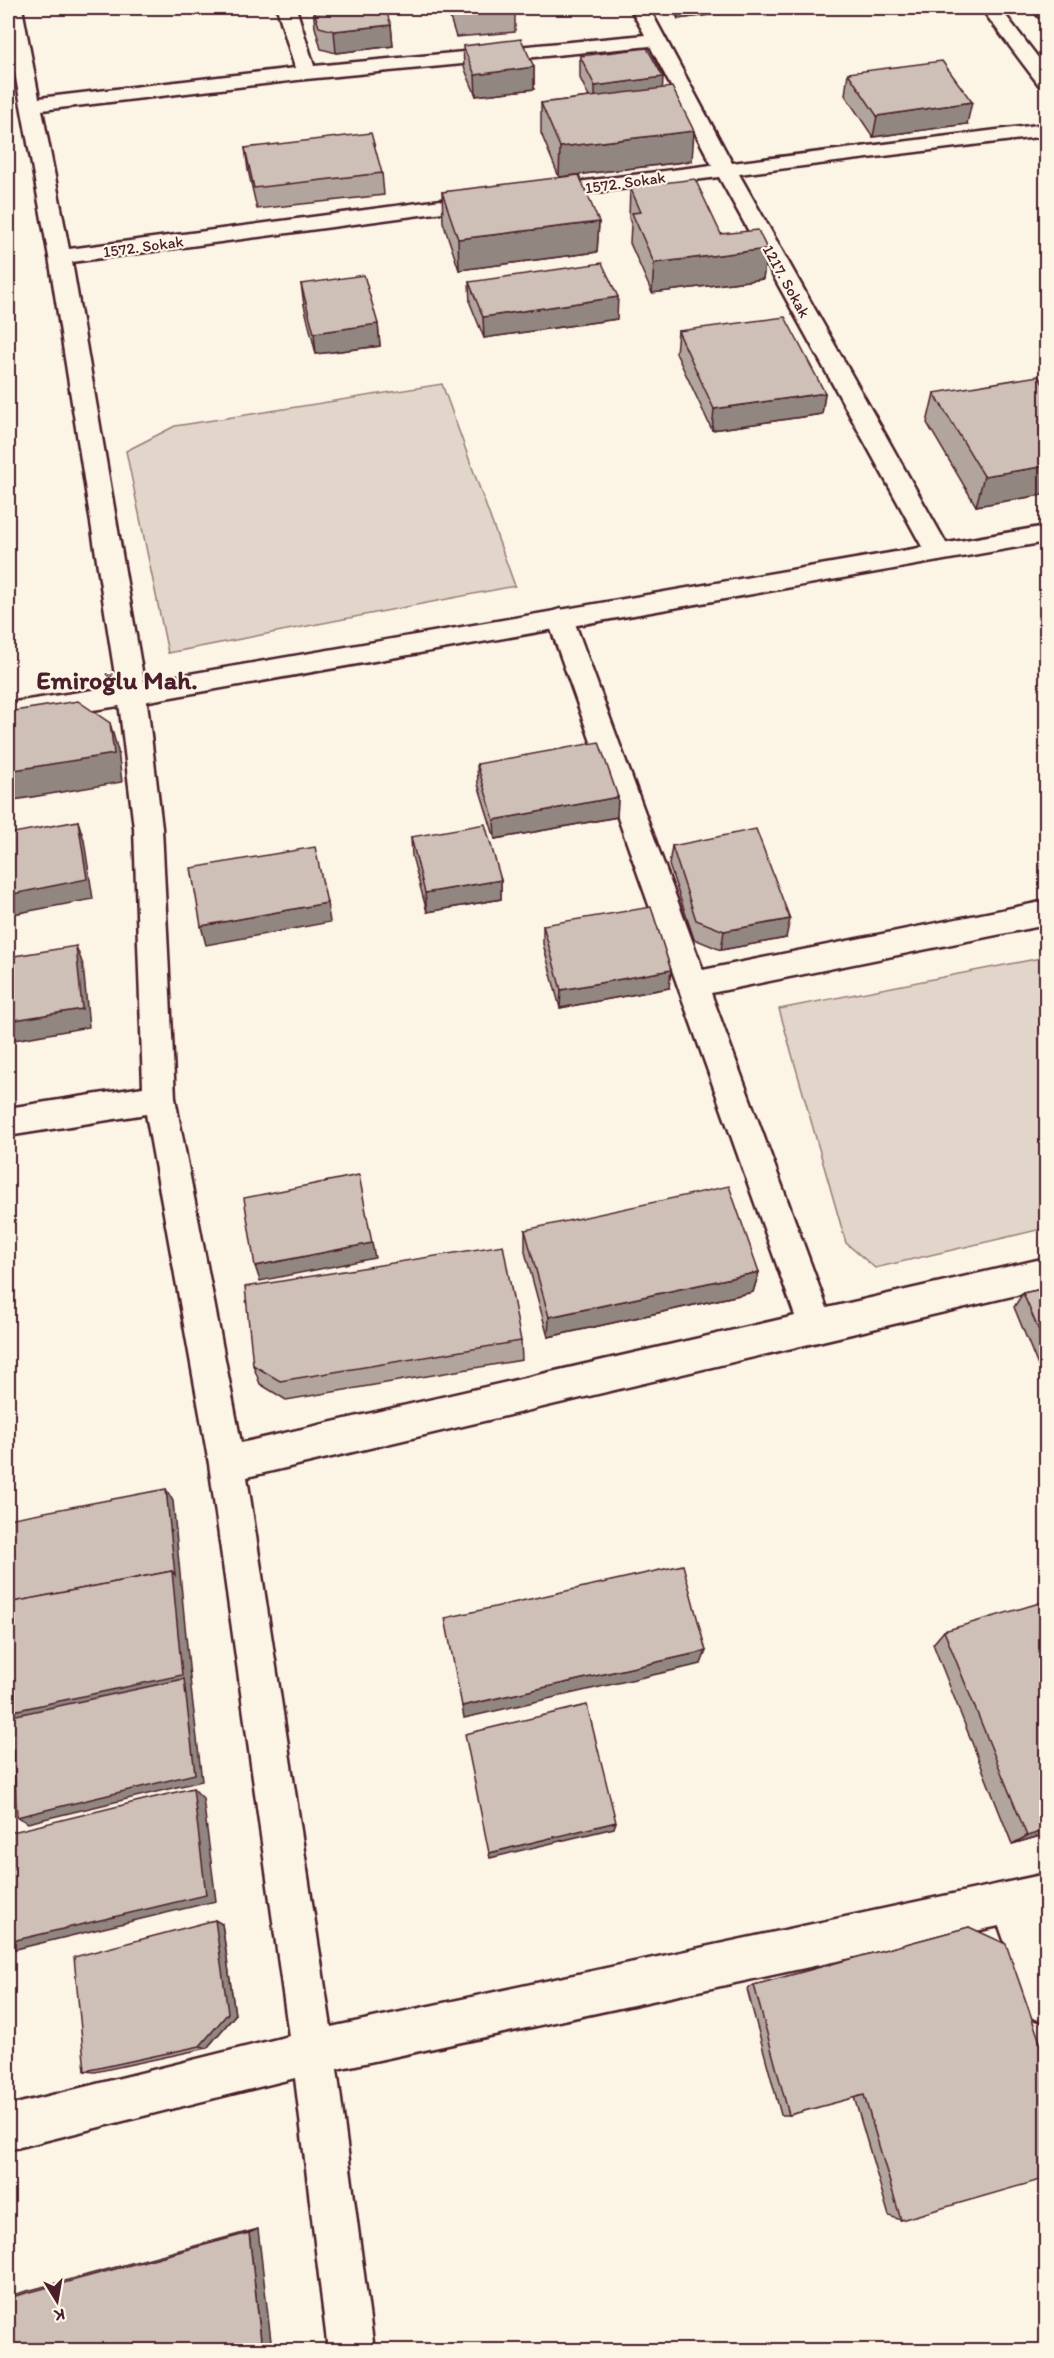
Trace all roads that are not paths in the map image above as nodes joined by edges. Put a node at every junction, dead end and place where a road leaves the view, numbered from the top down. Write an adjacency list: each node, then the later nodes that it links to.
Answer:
1 (12, 8): 10 (street)
2 (286, 8): 8 (street)
3 (640, 8): 7 (street, 1217. Sokak)
4 (990, 8): 9 (street)
5 (1042, 8): 6 (street)
6 (1047, 13)
7 (657, 40): 8 (street); 12 (street, 1217. Sokak)
8 (306, 73): 10 (street)
9 (1047, 81)
10 (31, 105): 13 (street)
11 (1047, 130): 12 (street, 1572. Sokak)
12 (725, 169): 13 (street, 1572. Sokak); 15 (street, 1217. Sokak)
13 (60, 256): 17 (street)
14 (1047, 534): 15 (street)
15 (938, 552): 16 (street)
16 (560, 618): 17 (street); 20 (street)
17 (132, 694): 18 (street); 21 (street)
18 (8, 713)
19 (1047, 913): 20 (street)
20 (693, 984): 24 (street)
21 (159, 1098): 22 (street); 25 (street)
22 (8, 1122)
23 (1047, 1273): 24 (street)
24 (816, 1325): 25 (street)
25 (227, 1464): 28 (street)
26 (1029, 1899): 27 (street); 28 (street)
27 (1047, 2002)
28 (313, 2052): 29 (street); 30 (street)
29 (8, 2128)
30 (351, 2350)

